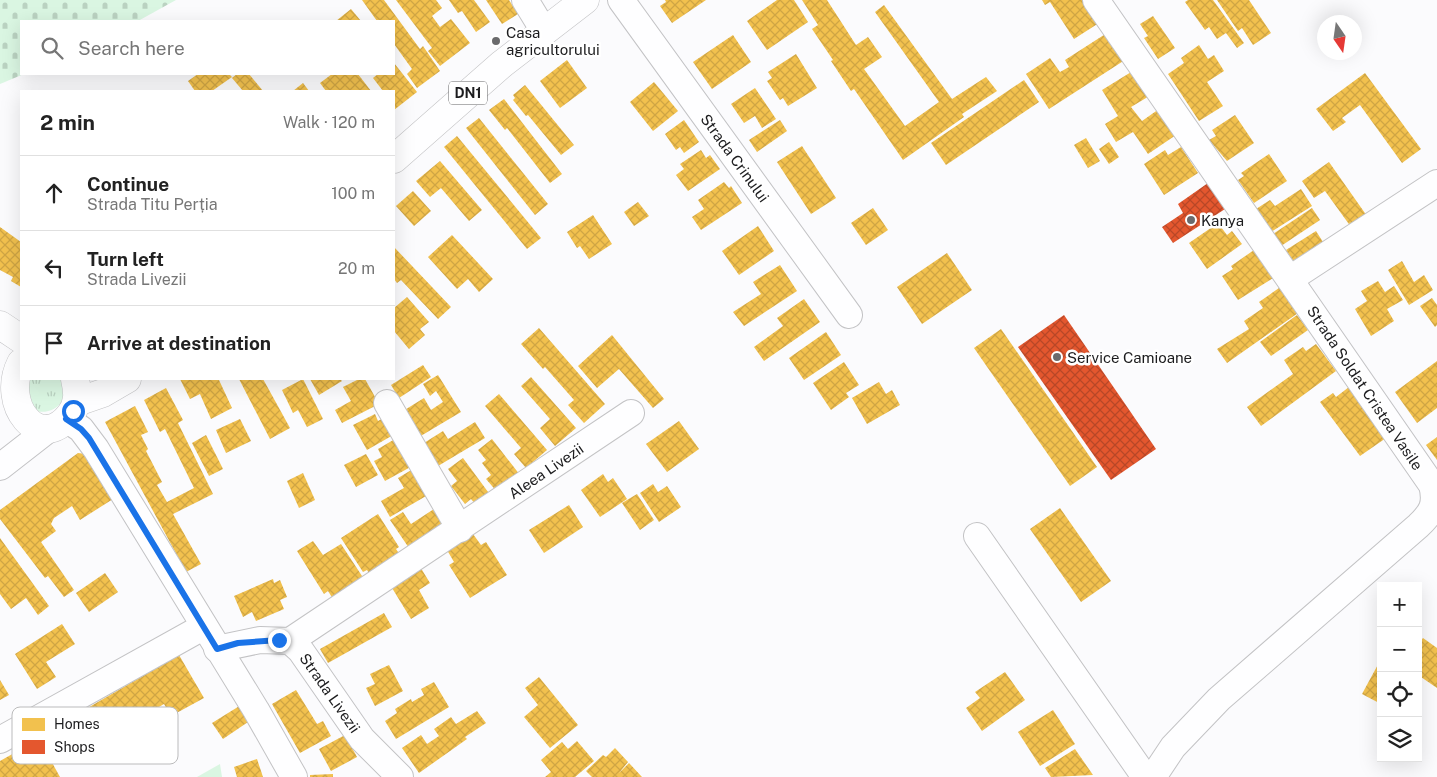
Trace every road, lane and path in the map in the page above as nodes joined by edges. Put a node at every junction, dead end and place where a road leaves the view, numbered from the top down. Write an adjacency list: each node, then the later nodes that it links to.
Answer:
1 (525, 0): 5 (street)
2 (586, 0): 5 (main road, DN1)
3 (621, 0): 9 (street, Strada Crinului)
4 (1096, 0): 8 (street, Strada Soldat Cristea Vasile)
5 (544, 31): 6 (main road, DN1)
6 (395, 157)
7 (1437, 183): 8 (street)
8 (1290, 279): 19 (street, Strada Soldat Cristea Vasile)
9 (849, 315)
10 (0, 325): 11 (main road)
11 (20, 338)
12 (7, 374): 17 (main road)
13 (125, 380): 15 (main road)
14 (387, 403): 20 (street)
15 (67, 407): 17 (main road); 18 (street); 22 (street)
16 (631, 413): 20 (street, Aleea Livezii)
17 (10, 423)
18 (0, 467)
19 (1433, 520): 31 (street, Strada Soldat Cristea Vasile)
20 (460, 529): 23 (street, Aleea Livezii)
21 (978, 536): 30 (street)
22 (204, 627): 24 (street); 25 (street)
23 (290, 641): 24 (street, Strada Livezii); 29 (street, Strada Livezii)
24 (217, 649): 28 (street)
25 (60, 707)
26 (12, 733): 27 (street)
27 (0, 740)
28 (294, 777)
29 (400, 777)
30 (1145, 777)
31 (1152, 777)

